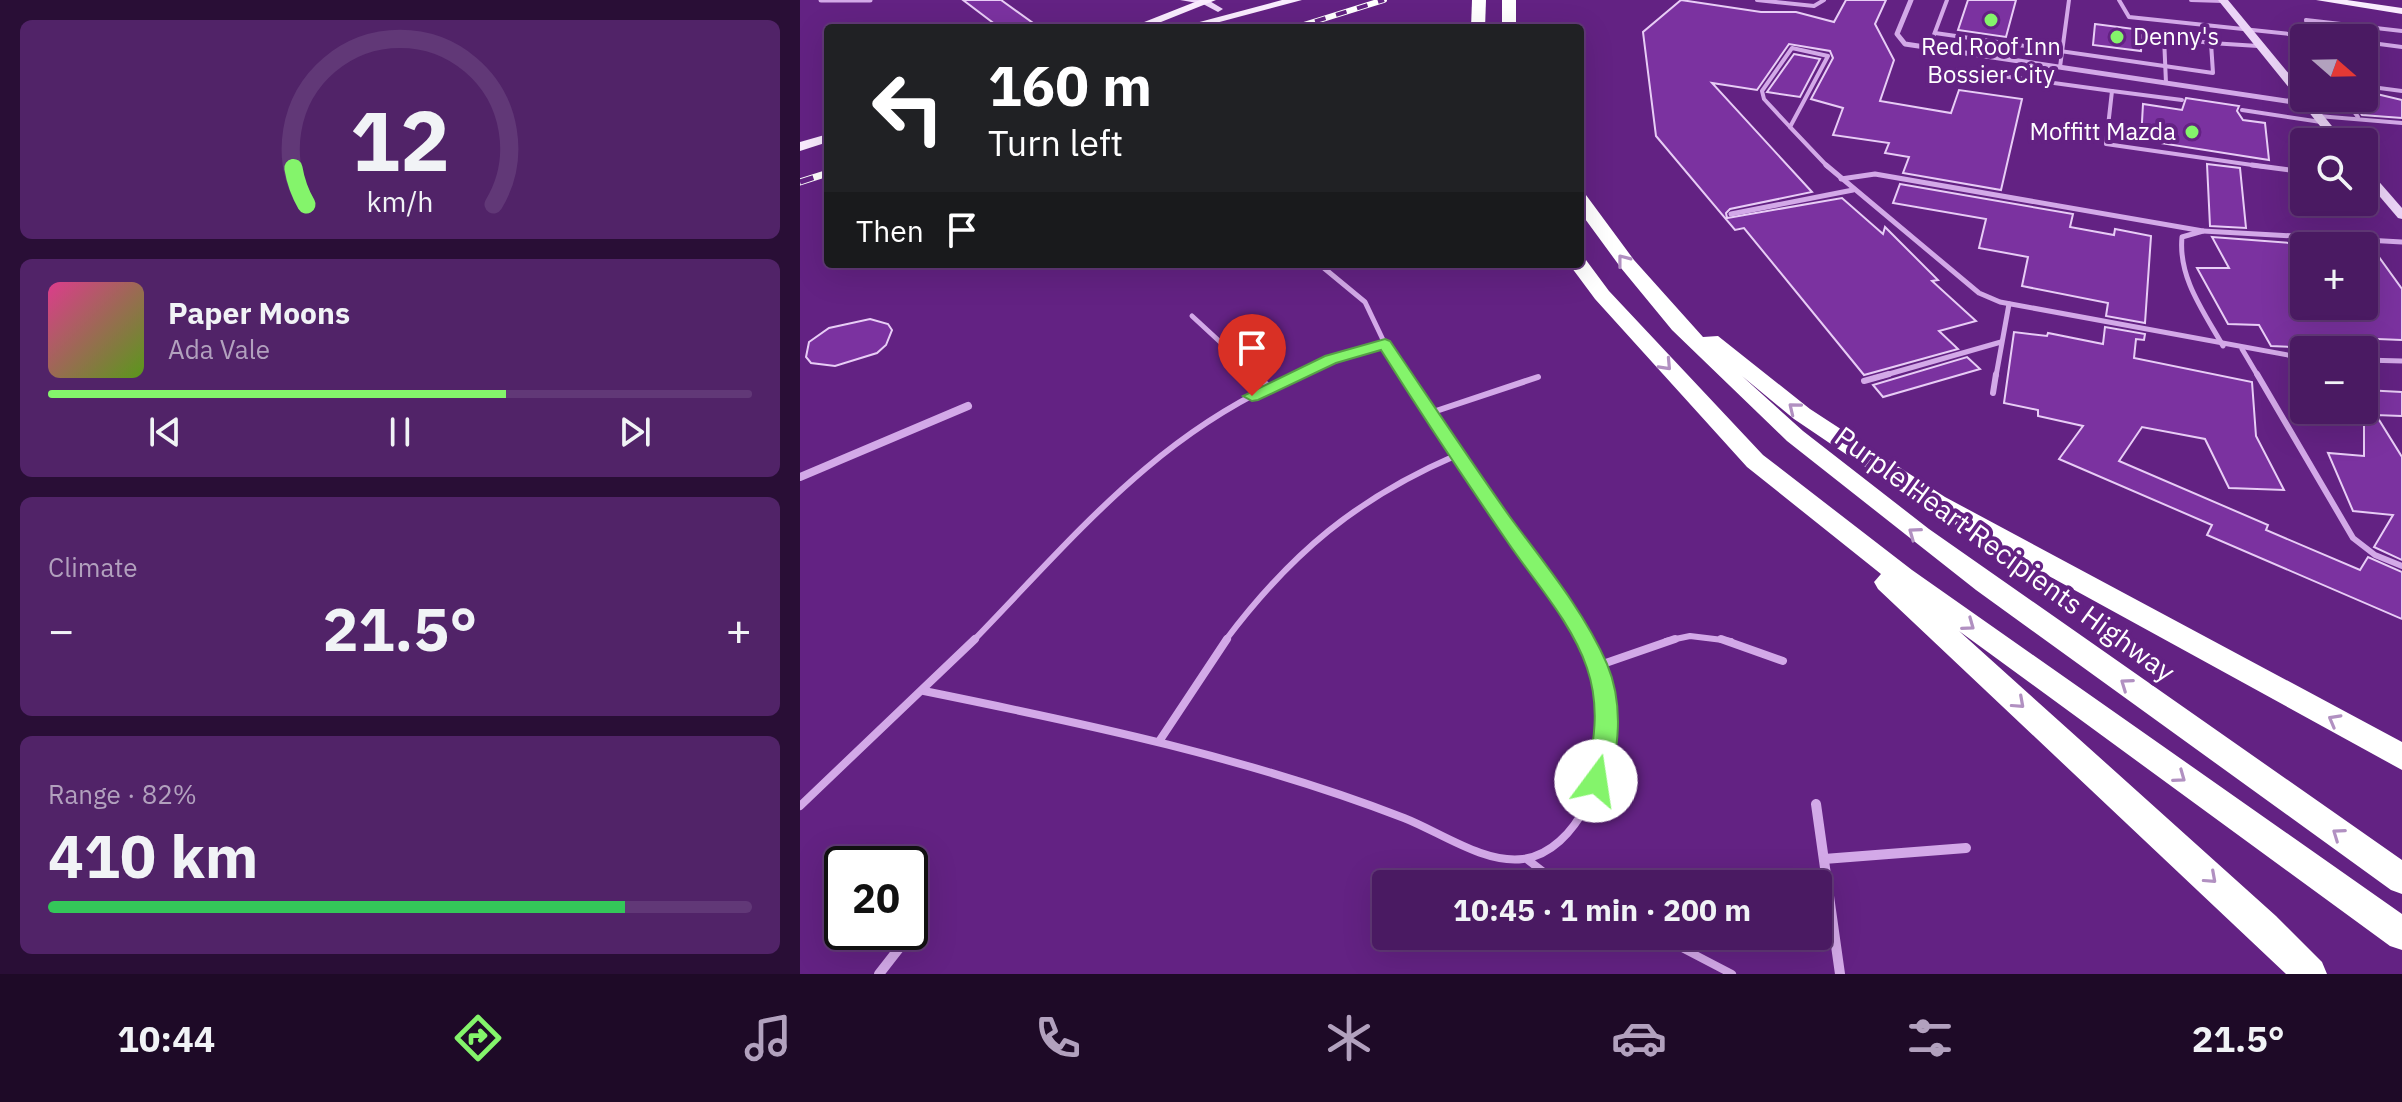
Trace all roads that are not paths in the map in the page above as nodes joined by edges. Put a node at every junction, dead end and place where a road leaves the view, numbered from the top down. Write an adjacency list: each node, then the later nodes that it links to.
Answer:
1 (821, 0): 2 (street)
2 (870, 0)
3 (1185, 0): 17 (main road)
4 (1245, 0): 17 (main road)
5 (1296, 0): 19 (main road)
6 (1479, 0): 23 (highway)
7 (1509, 0): 24 (highway)
8 (1757, 0): 9 (lane)
9 (1824, 0)
10 (1911, 0): 36 (street)
11 (1947, 0): 30 (lane)
12 (2069, 0): 37 (lane)
13 (2119, 0): 27 (lane)
14 (2191, 0): 15 (lane)
15 (2223, 0): 27 (main road)
16 (2322, 0): 18 (main road)
17 (1209, 3): 19 (street); 20 (main road); 21 (main road)
18 (2402, 11)
19 (1231, 16): 22 (main road)
20 (1147, 24)
21 (1174, 24)
22 (1199, 24)
23 (1478, 24)
24 (1509, 24)
25 (2307, 24): 26 (lane)
26 (2327, 24)
27 (2244, 28): 31 (lane); 35 (main road)
28 (2378, 30): 29 (lane)
29 (2399, 32)
30 (1935, 33): 36 (lane); 37 (lane)
31 (2290, 34)
32 (2378, 41): 34 (lane)
33 (2211, 43): 35 (lane); 39 (lane); 39 (lane)
34 (2401, 45)
35 (2258, 46): 41 (main road)
36 (1929, 48): 38 (street)
37 (2062, 52): 38 (lane); 39 (lane)
38 (2060, 67): 43 (street)
39 (2164, 67): 43 (lane)
40 (1958, 70): 46 (lane)
41 (2285, 78): 42 (lane); 44 (main road)
42 (2290, 78)
43 (2166, 83): 49 (street)
44 (2290, 84)
45 (2378, 88): 47 (lane)
46 (2112, 91): 48 (lane); 60 (lane)
47 (2402, 91)
48 (2182, 100)
49 (2290, 101)
50 (2242, 110): 54 (lane)
51 (2313, 112): 54 (main road)
52 (2354, 112): 53 (lane)
53 (2358, 117): 54 (lane); 55 (lane)
54 (2319, 119): 57 (main road)
55 (2402, 123)
56 (1790, 127): 56 (lane); 61 (lane)
57 (2327, 128)
58 (824, 139): 59 (main road)
59 (800, 147)
60 (2290, 170)
61 (1840, 179): 63 (lane); 67 (lane)
62 (2378, 188): 66 (main road)
63 (1853, 190): 65 (lane); 72 (lane)
64 (1584, 204): 71 (highway, Purple Heart Recipients Highway, one-way to 64)
65 (1731, 214)
66 (2402, 215)
67 (2203, 231): 68 (lane); 76 (lane)
68 (2402, 242)
69 (1324, 268): 75 (lane)
70 (1582, 268): 88 (highway, one-way to 88)
71 (1656, 300): 95 (highway, one-way to 71); 102 (highway, Purple Heart Recipients Highway, one-way to 71)
72 (2009, 304): 74 (lane); 76 (lane)
73 (1192, 316): 83 (lane)
74 (2001, 342): 82 (lane); 84 (lane)
75 (1385, 344): 83 (lane); 86 (lane)
76 (2223, 346): 77 (lane)
77 (2242, 349): 78 (lane); 90 (lane)
78 (2290, 356)
79 (2378, 360): 80 (lane)
80 (2402, 361)
81 (1538, 377): 86 (lane)
82 (1864, 381)
83 (1269, 387): 93 (lane)
84 (1993, 393)
85 (968, 406): 89 (street)
86 (1430, 413): 87 (lane)
87 (1457, 455): 92 (lane); 94 (lane)
88 (1755, 461): 103 (highway, one-way to 103); 109 (highway, one-way to 109)
89 (800, 477)
90 (2402, 566)
91 (1783, 661): 92 (lane)
92 (1597, 666): 100 (lane)
93 (924, 691): 94 (lane); 97 (lane)
94 (1160, 740): 100 (lane)
95 (2402, 757)
96 (1816, 804): 99 (street)
97 (800, 806)
98 (1966, 848): 99 (street)
99 (1824, 859): 108 (street)
100 (1528, 860): 101 (lane)
101 (1537, 870)
102 (2402, 879)
103 (2402, 934)
104 (898, 950): 106 (street)
105 (1686, 950): 107 (lane)
106 (879, 974)
107 (1732, 974)
108 (1840, 974)
109 (2310, 974)

